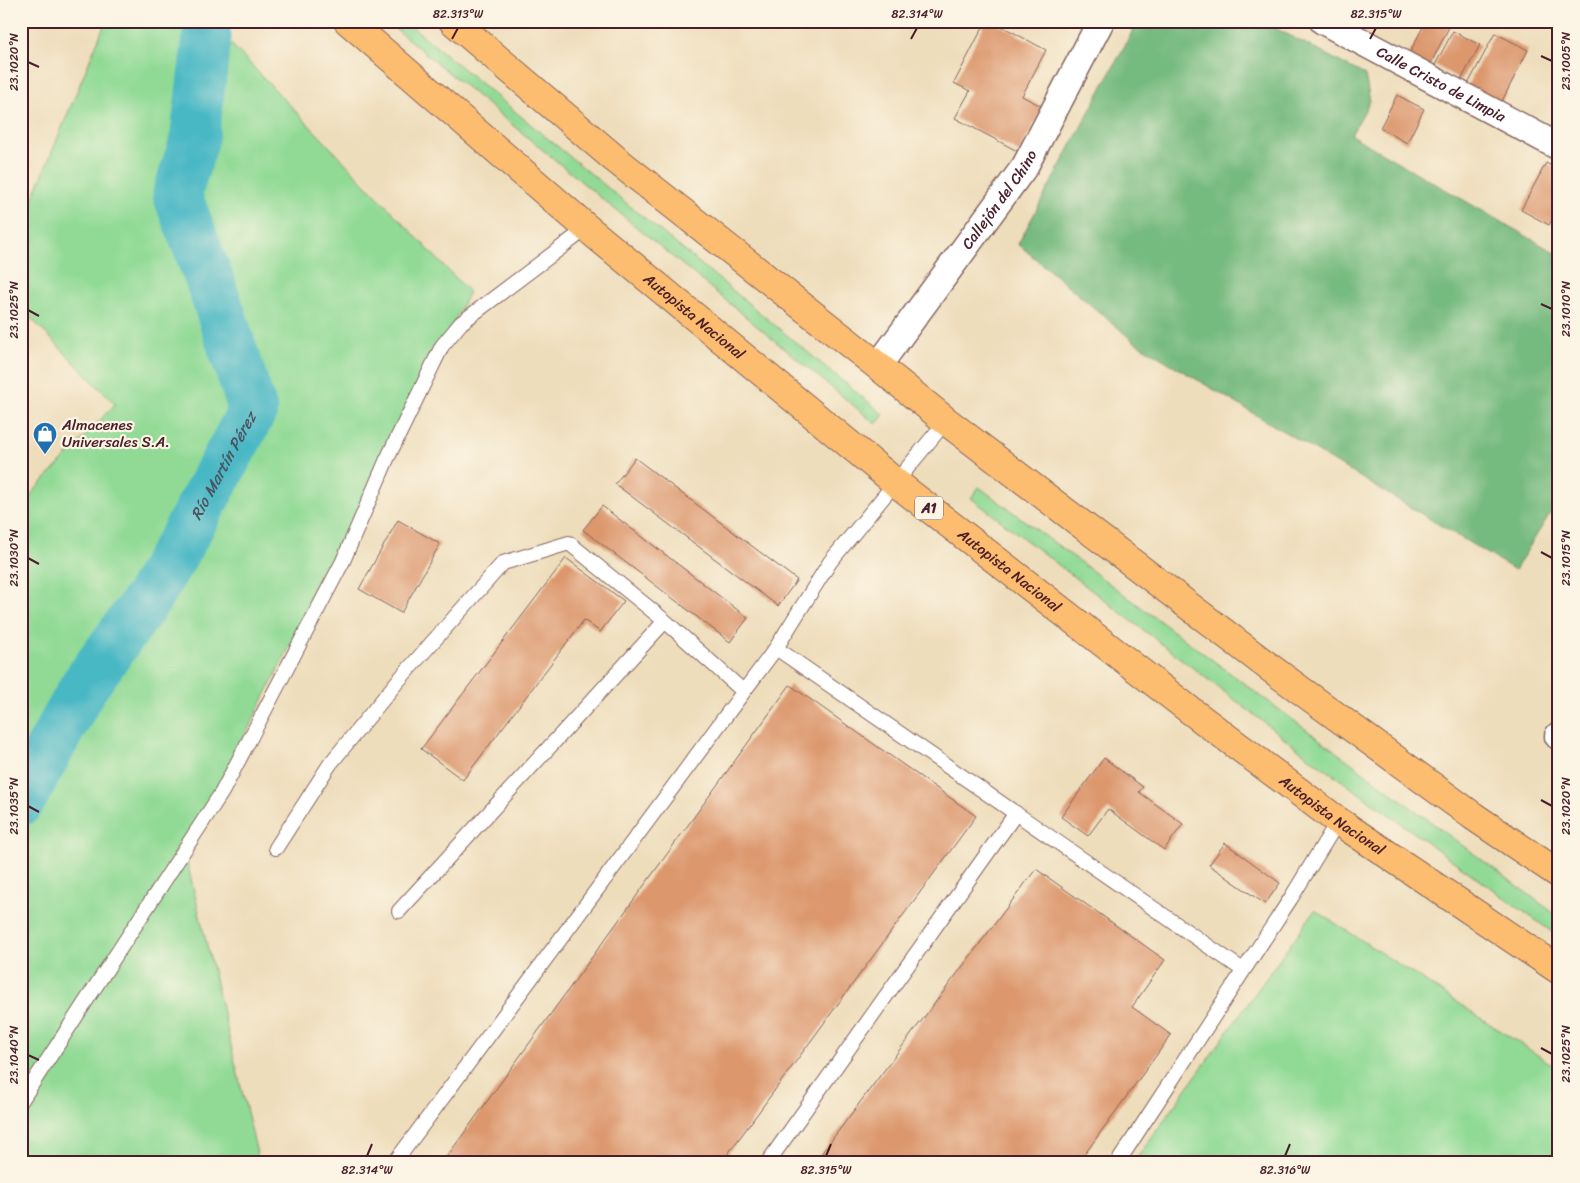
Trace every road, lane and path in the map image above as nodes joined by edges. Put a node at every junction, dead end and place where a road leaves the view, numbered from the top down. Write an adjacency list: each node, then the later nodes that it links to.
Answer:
1 (348, 21): 6 (highway, Autopista Nacional / A1)
2 (453, 21): 7 (highway)
3 (1101, 21): 7 (street, Callejón del Chino)
4 (1323, 21): 5 (street, Calle Cristo de Limpia)
5 (1559, 146)
6 (587, 228): 9 (highway, Autopista Nacional / A1); 20 (lane)
7 (878, 366): 8 (highway)
8 (946, 422): 9 (lane); 16 (highway)
9 (895, 482): 11 (lane); 14 (highway, Autopista Nacional / A1)
10 (665, 621): 12 (lane); 15 (lane); 17 (lane)
11 (776, 648): 12 (lane); 13 (lane)
12 (743, 691): 21 (lane)
13 (1016, 813): 18 (lane); 22 (lane)
14 (1338, 822): 18 (lane); 19 (highway, Autopista Nacional / A1)
15 (276, 848)
16 (1559, 874)
17 (400, 911)
18 (1243, 970): 23 (lane)
19 (1559, 970)
20 (21, 1101)
21 (395, 1162)
22 (768, 1162)
23 (1118, 1162)

